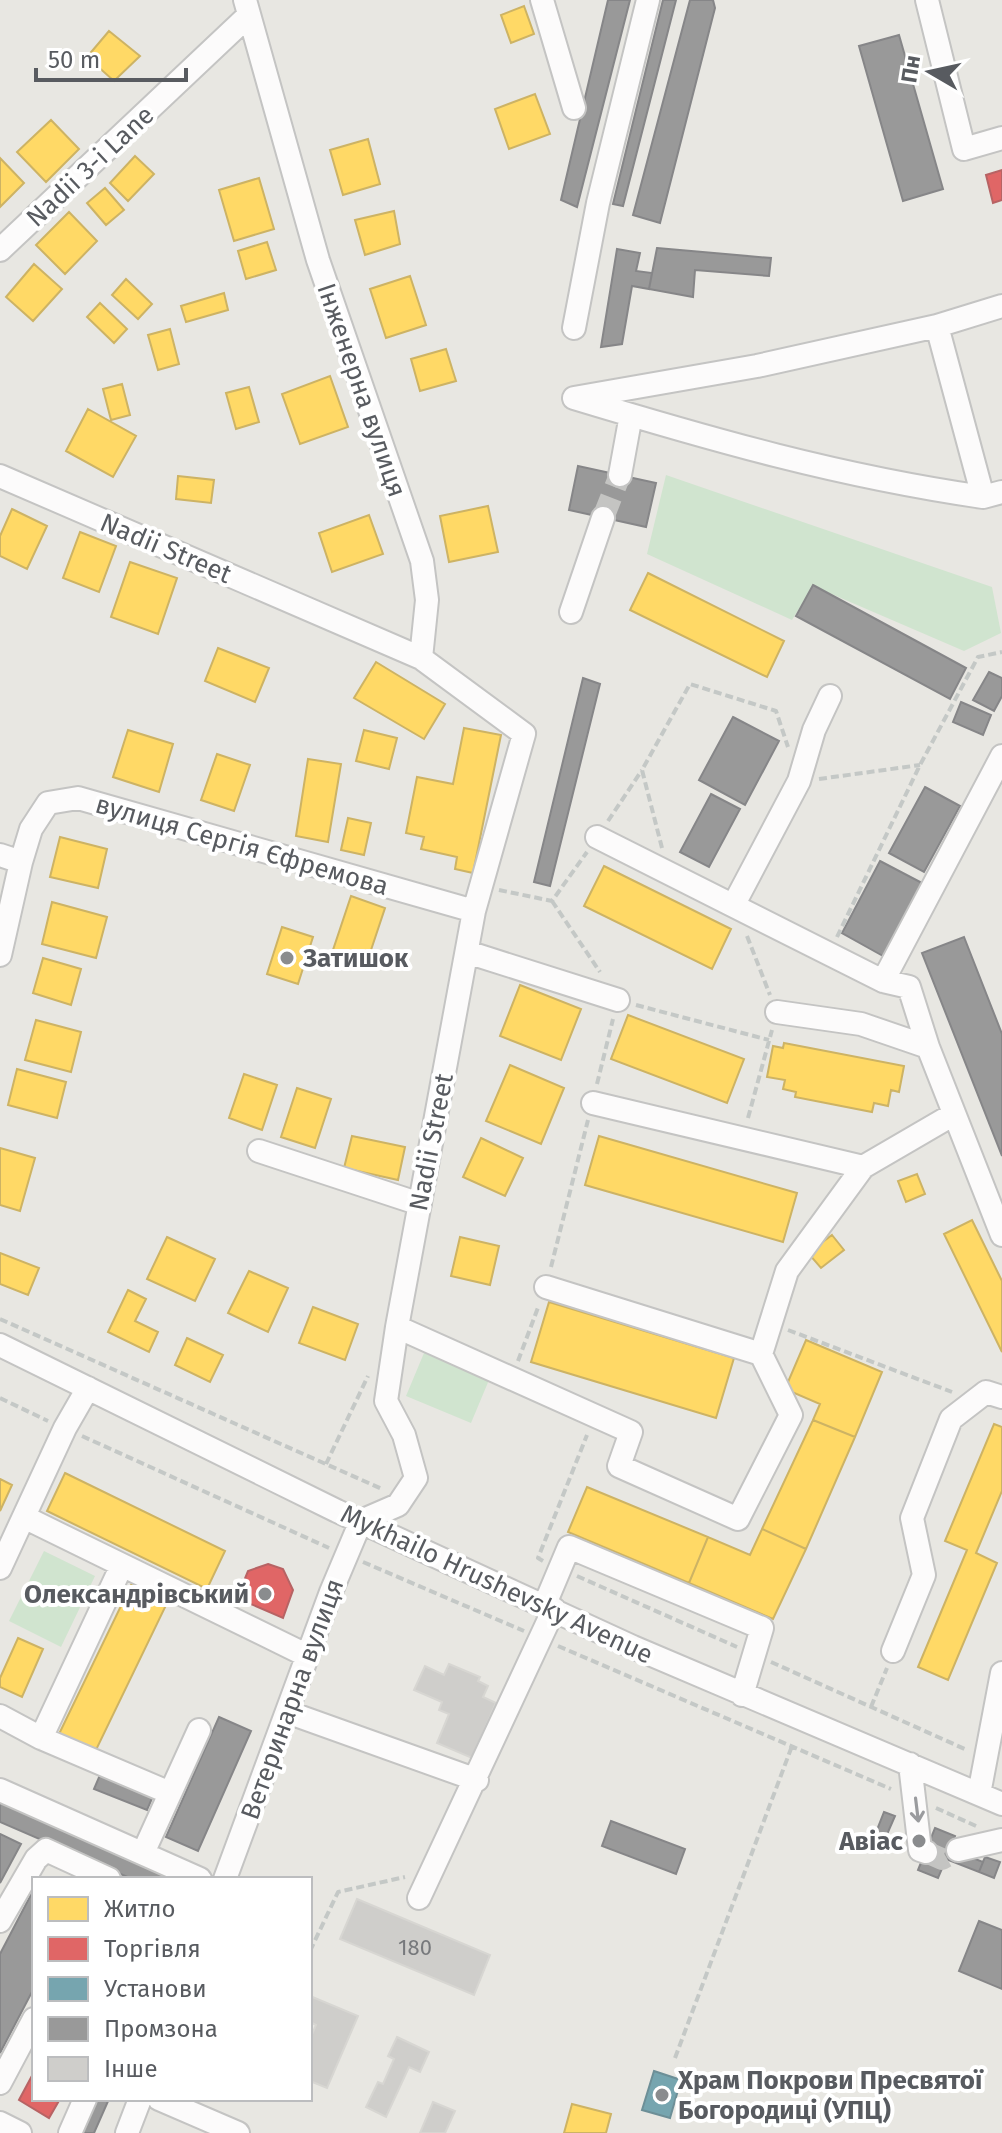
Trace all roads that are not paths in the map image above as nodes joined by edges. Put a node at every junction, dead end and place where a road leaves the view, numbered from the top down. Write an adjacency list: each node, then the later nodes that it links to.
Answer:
1 (542, 0): 5 (street)
2 (648, 0): 10 (street)
3 (927, 0): 6 (street)
4 (247, 8): 7 (street, Nadii 3-i Lane); 17 (street, Інженерна вулиця)
5 (574, 108)
6 (1002, 138)
7 (0, 250)
8 (1002, 306): 9 (street)
9 (937, 326): 11 (street); 14 (street)
10 (574, 328)
11 (631, 415): 12 (street); 14 (street)
12 (620, 475)
13 (0, 476): 17 (street, Nadii Street)
14 (992, 494)
15 (603, 518): 16 (street)
16 (571, 612)
17 (421, 658): 23 (street, Nadii Street)
18 (830, 696): 22 (street)
19 (1002, 756): 26 (street)
20 (597, 837): 22 (street)
21 (11, 859): 23 (street, вулиця Сергія Єфремова); 25 (street)
22 (734, 904): 26 (street)
23 (474, 911): 24 (street, Nadii Street)
24 (467, 952): 27 (street); 34 (street, Nadii Street)
25 (0, 955)
26 (883, 981): 29 (street)
27 (618, 1000)
28 (777, 1012): 29 (street)
29 (928, 1047): 31 (street)
30 (593, 1103): 33 (street)
31 (954, 1114): 33 (street); 35 (street)
32 (259, 1151): 34 (street)
33 (863, 1167): 39 (street)
34 (420, 1204): 37 (street, Nadii Street)
35 (1002, 1235)
36 (546, 1287): 39 (street)
37 (397, 1327): 39 (street); 43 (street, Nadii Street)
38 (3, 1353): 40 (street, Mykhailo Hrushevsky Avenue)
39 (761, 1354)
40 (88, 1388): 42 (street); 43 (street, Mykhailo Hrushevsky Avenue)
41 (1002, 1397): 47 (street)
42 (24, 1517): 44 (street); 45 (street)
43 (361, 1521): 46 (street, Mykhailo Hrushevsky Avenue); 48 (street, Ветеринарна вулиця)
44 (122, 1565): 48 (street); 54 (street)
45 (0, 1568)
46 (550, 1606): 50 (street, Mykhailo Hrushevsky Avenue); 50 (street); 56 (street)
47 (893, 1651)
48 (308, 1656): 51 (street, Ветеринарна вулиця)
49 (1002, 1673): 59 (street)
50 (742, 1695): 55 (street, Mykhailo Hrushevsky Avenue)
51 (287, 1712): 56 (street); 67 (street, Ветеринарна вулиця)
52 (0, 1716): 54 (street)
53 (199, 1730): 58 (street)
54 (41, 1738): 58 (street)
55 (910, 1764): 59 (street, Mykhailo Hrushevsky Avenue); 63 (street, one-way to 63)
56 (477, 1780): 68 (street)
57 (0, 1790): 64 (street)
58 (170, 1793): 64 (street)
59 (979, 1794): 60 (street, Mykhailo Hrushevsky Avenue)
60 (1002, 1804)
61 (995, 1835): 62 (street)
62 (958, 1850)
63 (926, 1852)
64 (143, 1853): 66 (street)
65 (105, 1877): 69 (street)
66 (196, 1877)
67 (226, 1877)
68 (419, 1898)
69 (0, 1921)
70 (32, 2023): 71 (street)
71 (0, 2083)
72 (84, 2101): 77 (street)
73 (139, 2101): 78 (street)
74 (164, 2101): 79 (street)
75 (0, 2123): 76 (street)
76 (20, 2133)
77 (70, 2133)
78 (127, 2133)
79 (238, 2133)

